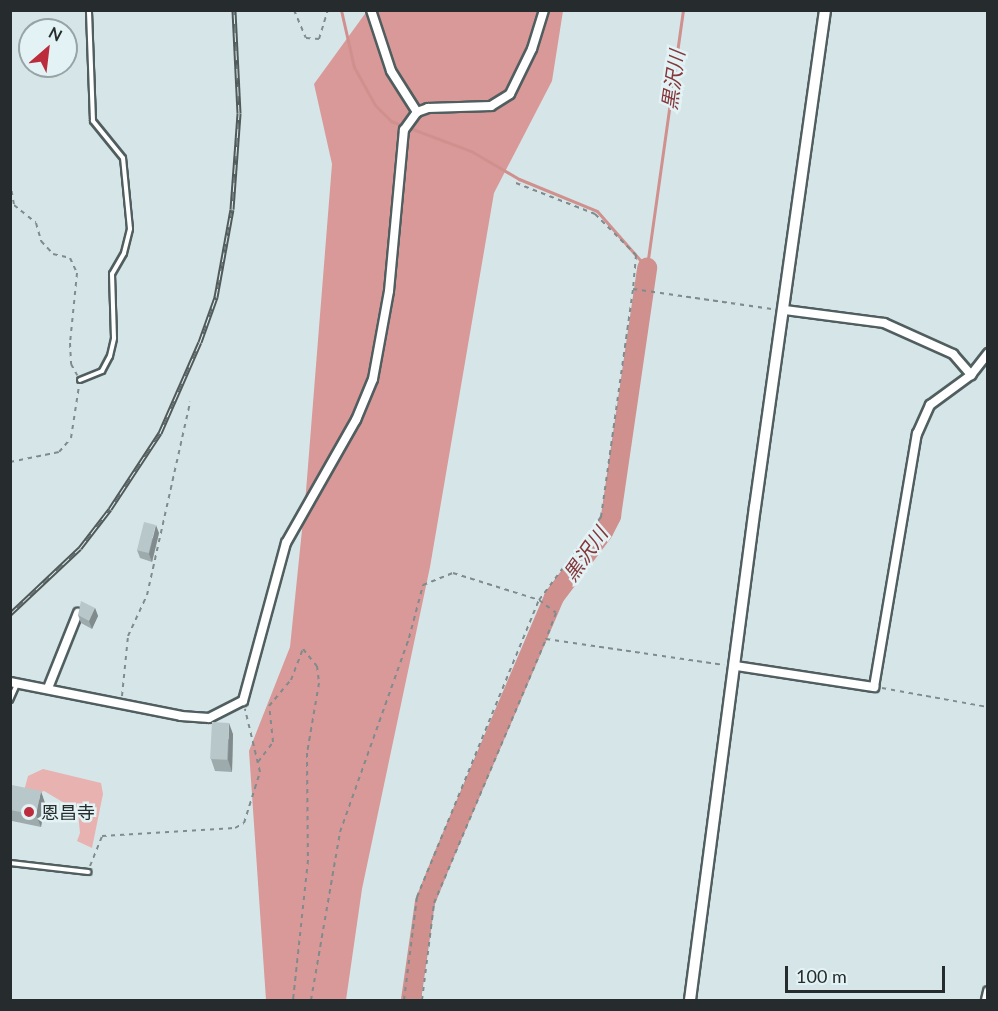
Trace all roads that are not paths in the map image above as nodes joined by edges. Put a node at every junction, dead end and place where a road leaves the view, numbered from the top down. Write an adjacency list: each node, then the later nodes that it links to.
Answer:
1 (89, 10): 9 (lane)
2 (371, 10): 5 (street)
3 (544, 10): 5 (street)
4 (825, 10): 6 (street)
5 (417, 112): 13 (street)
6 (785, 310): 8 (street); 11 (street)
7 (987, 353): 8 (street)
8 (971, 375): 11 (street)
9 (80, 380)
10 (78, 613): 13 (street)
11 (736, 666): 18 (street)
12 (14, 682): 13 (street); 14 (lane)
13 (48, 688)
14 (10, 700)
15 (10, 863): 16 (lane)
16 (88, 872)
17 (987, 991): 19 (street)
18 (690, 1000)
19 (986, 1000)

